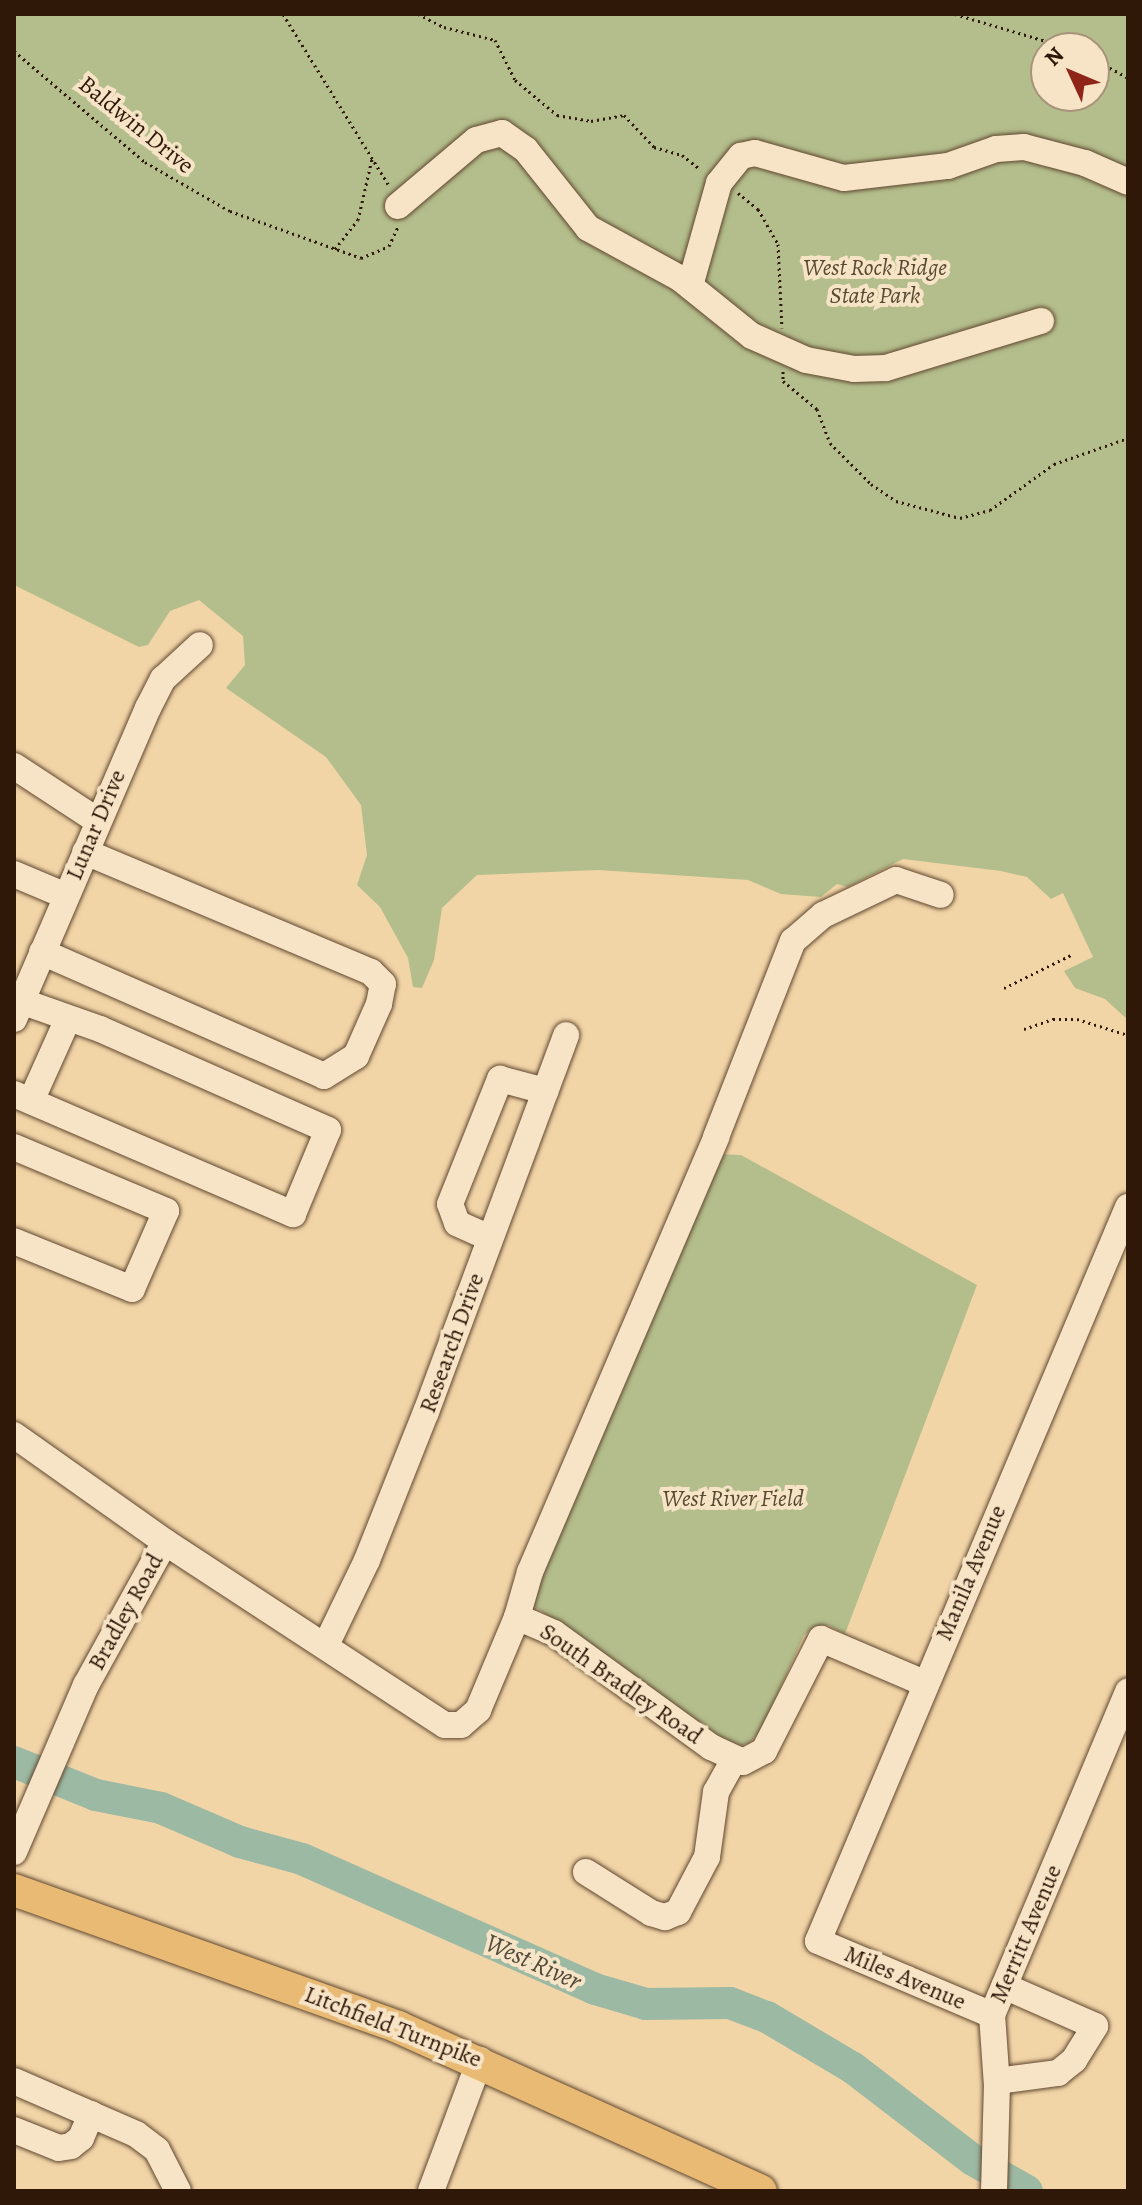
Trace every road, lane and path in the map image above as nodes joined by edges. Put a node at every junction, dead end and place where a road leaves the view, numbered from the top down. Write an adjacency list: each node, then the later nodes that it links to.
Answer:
1 (283, 14): 8 (path)
2 (418, 14): 10 (path)
3 (955, 14): 4 (path)
4 (1030, 36)
5 (14, 51): 12 (path, Baldwin Drive)
6 (1110, 68): 7 (path)
7 (1128, 78)
8 (372, 159): 11 (path); 12 (path)
9 (1128, 182): 10 (street)
10 (719, 183): 13 (street); 15 (path)
11 (398, 206): 12 (path, Baldwin Drive); 13 (street)
12 (334, 250)
13 (690, 286): 15 (street)
14 (1041, 321): 15 (street)
15 (783, 352): 16 (path)
16 (1128, 438)
17 (200, 645): 19 (street, Lunar Drive)
18 (14, 766): 19 (street)
19 (98, 821): 20 (street, Lunar Drive)
20 (85, 852): 23 (street, Lunar Drive); 24 (street)
21 (14, 874): 23 (street)
22 (941, 895): 40 (street)
23 (66, 896): 24 (street, Lunar Drive)
24 (42, 952): 27 (street, Lunar Drive)
25 (1071, 955): 26 (path)
26 (1004, 988)
27 (18, 1010): 28 (street)
28 (67, 1021): 33 (street); 33 (street)
29 (1024, 1029): 31 (path)
30 (566, 1035): 32 (street, Research Drive)
31 (1128, 1035)
32 (545, 1091): 36 (street, Research Drive); 36 (street)
33 (22, 1097)
34 (14, 1147): 37 (street)
35 (1128, 1207): 42 (street, Manila Avenue)
36 (490, 1238): 41 (street, Research Drive)
37 (14, 1241)
38 (14, 1435): 39 (street, Bradley Road)
39 (165, 1542): 41 (street, South Bradley Road); 45 (street, Bradley Road)
40 (517, 1617): 41 (street, South Bradley Road); 44 (street, South Bradley Road)
41 (326, 1645)
42 (924, 1683): 44 (street); 48 (street, Manila Avenue)
43 (1128, 1691): 49 (street, Merritt Avenue)
44 (734, 1759): 46 (street)
45 (14, 1852)
46 (586, 1872)
47 (14, 1890): 51 (main road, Litchfield Turnpike)
48 (818, 1941): 50 (street, Miles Avenue)
49 (1004, 1986): 50 (street, Merritt Avenue); 53 (street)
50 (992, 2015): 53 (street, Merritt Avenue)
51 (480, 2060): 57 (street); 58 (main road, Litchfield Turnpike)
52 (14, 2081): 54 (street)
53 (997, 2081): 59 (street, Merritt Avenue)
54 (91, 2114): 55 (street); 56 (street)
55 (14, 2130)
56 (178, 2191)
57 (431, 2191)
58 (761, 2191)
59 (994, 2191)

